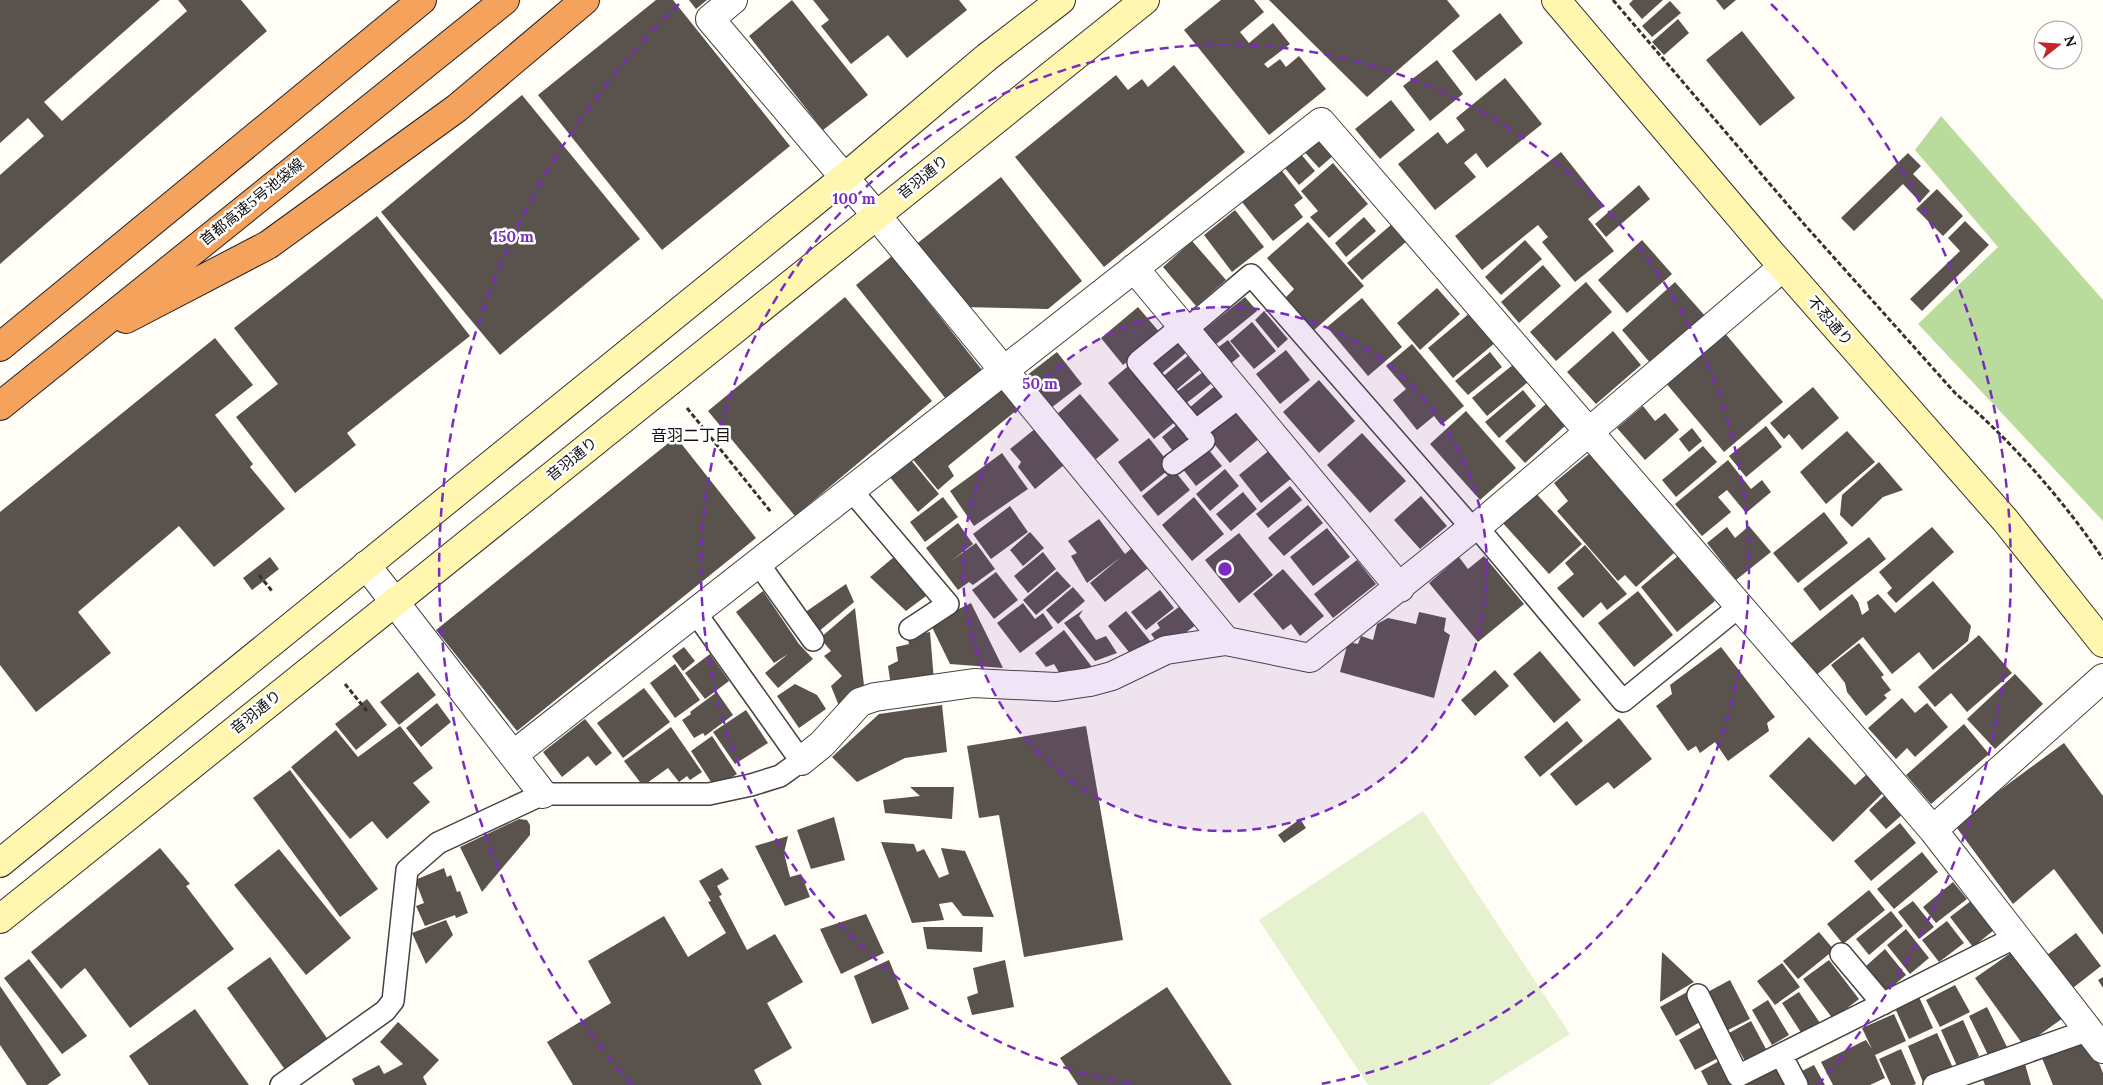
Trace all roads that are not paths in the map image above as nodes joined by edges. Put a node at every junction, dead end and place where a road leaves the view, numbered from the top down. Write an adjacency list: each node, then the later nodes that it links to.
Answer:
1 (393, 0): 9 (highway)
2 (422, 0): 9 (highway)
3 (505, 0): 16 (highway, 首都高速5号池袋線)
4 (585, 0): 16 (highway)
5 (733, 0): 10 (street)
6 (1061, 0): 10 (main road)
7 (1145, 0): 11 (main road, 音羽通り)
8 (1556, 0): 12 (main road, 不忍通り)
9 (228, 160): 15 (highway)
10 (844, 177): 11 (street); 26 (main road)
11 (876, 215): 17 (street); 28 (main road, 音羽通り)
12 (1783, 267): 21 (street); 34 (main road, 不忍通り)
13 (1134, 268): 14 (street); 17 (street); 21 (street)
14 (1184, 328): 18 (street); 20 (lane); 24 (lane)
15 (0, 347)
16 (70, 348): 19 (highway, 首都高速5号池袋線)
17 (1004, 370): 23 (street); 33 (street)
18 (1240, 396): 20 (lane); 27 (street)
19 (0, 406)
20 (1195, 431): 22 (lane)
21 (1589, 432): 24 (street); 29 (street)
22 (1173, 464)
23 (851, 490): 25 (street); 31 (lane)
24 (1474, 527): 27 (street); 29 (lane)
25 (758, 563): 30 (street); 32 (lane)
26 (366, 565): 28 (street); 40 (main road)
27 (1400, 588): 33 (street)
28 (394, 601): 36 (street); 41 (main road, 音羽通り)
29 (1741, 605): 39 (street)
30 (695, 612): 36 (street); 37 (lane)
31 (910, 629)
32 (813, 640)
33 (1226, 641): 37 (street)
34 (2103, 643)
35 (2103, 678): 39 (street)
36 (513, 755): 38 (street)
37 (801, 761): 38 (lane)
38 (543, 794): 48 (lane)
39 (1933, 830): 42 (street)
40 (0, 863)
41 (0, 919)
42 (2016, 937): 45 (lane); 46 (street)
43 (1841, 954): 45 (lane)
44 (1698, 995): 47 (lane)
45 (1883, 1004): 47 (lane)
46 (2096, 1039): 50 (lane)
47 (1781, 1054): 49 (lane)
48 (281, 1085)
49 (1797, 1085)
50 (1934, 1085)

